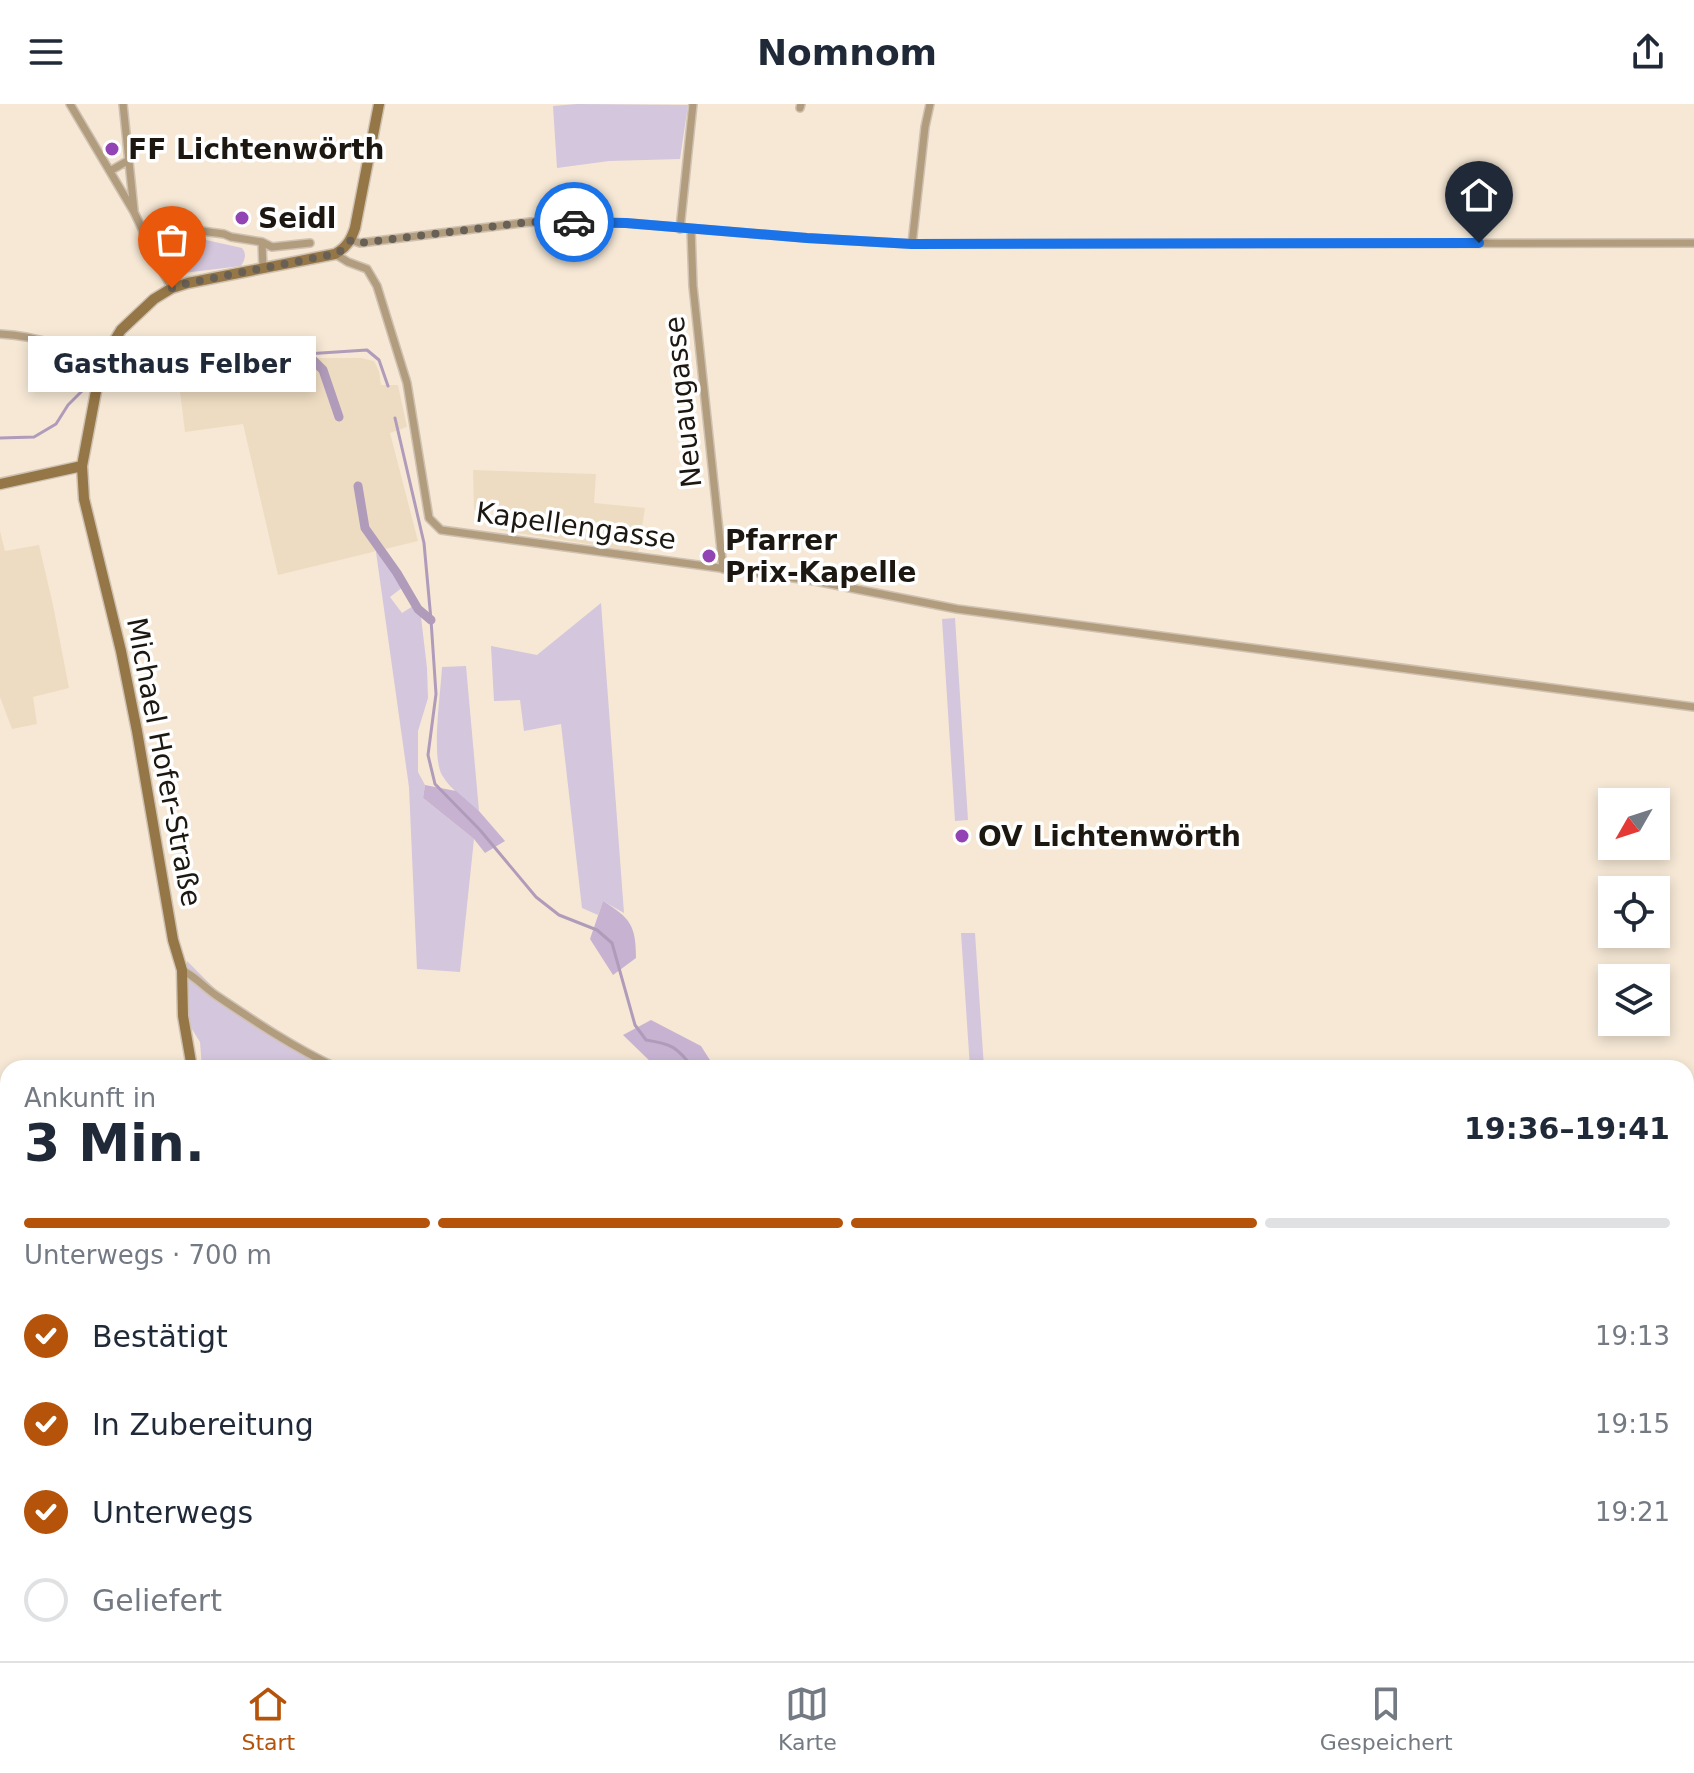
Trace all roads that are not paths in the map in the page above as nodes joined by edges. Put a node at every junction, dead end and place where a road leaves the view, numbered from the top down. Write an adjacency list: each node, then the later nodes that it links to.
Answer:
1 (70, 104): 7 (street)
2 (123, 104): 6 (street)
3 (379, 104): 12 (main road)
4 (693, 104): 9 (street)
5 (930, 104): 16 (street)
6 (129, 160): 7 (street); 8 (street)
7 (110, 171): 8 (street)
8 (134, 212): 11 (street)
9 (680, 229): 10 (street); 12 (street)
10 (691, 229): 16 (street); 26 (street, Neuaugasse)
11 (144, 231): 13 (street); 19 (street)
12 (351, 240): 17 (main road)
13 (262, 242): 14 (street); 18 (street)
14 (310, 243)
15 (1694, 243): 16 (street)
16 (912, 244)
17 (335, 254): 18 (main road); 26 (street, Kapellengasse)
18 (263, 268): 19 (main road)
19 (172, 288): 21 (main road, Michael Hofer-Straße)
20 (0, 334): 22 (street)
21 (110, 348): 22 (street); 23 (main road, Michael Hofer-Straße)
22 (67, 349): 23 (street)
23 (100, 370): 24 (main road, Michael Hofer-Straße)
24 (82, 466): 25 (main road); 28 (main road, Michael Hofer-Straße)
25 (0, 484)
26 (723, 569): 27 (street, Kapellengasse)
27 (1694, 707)
28 (182, 970): 29 (main road, Michael Hofer-Straße); 30 (street)
29 (191, 1060)
30 (321, 1060)

